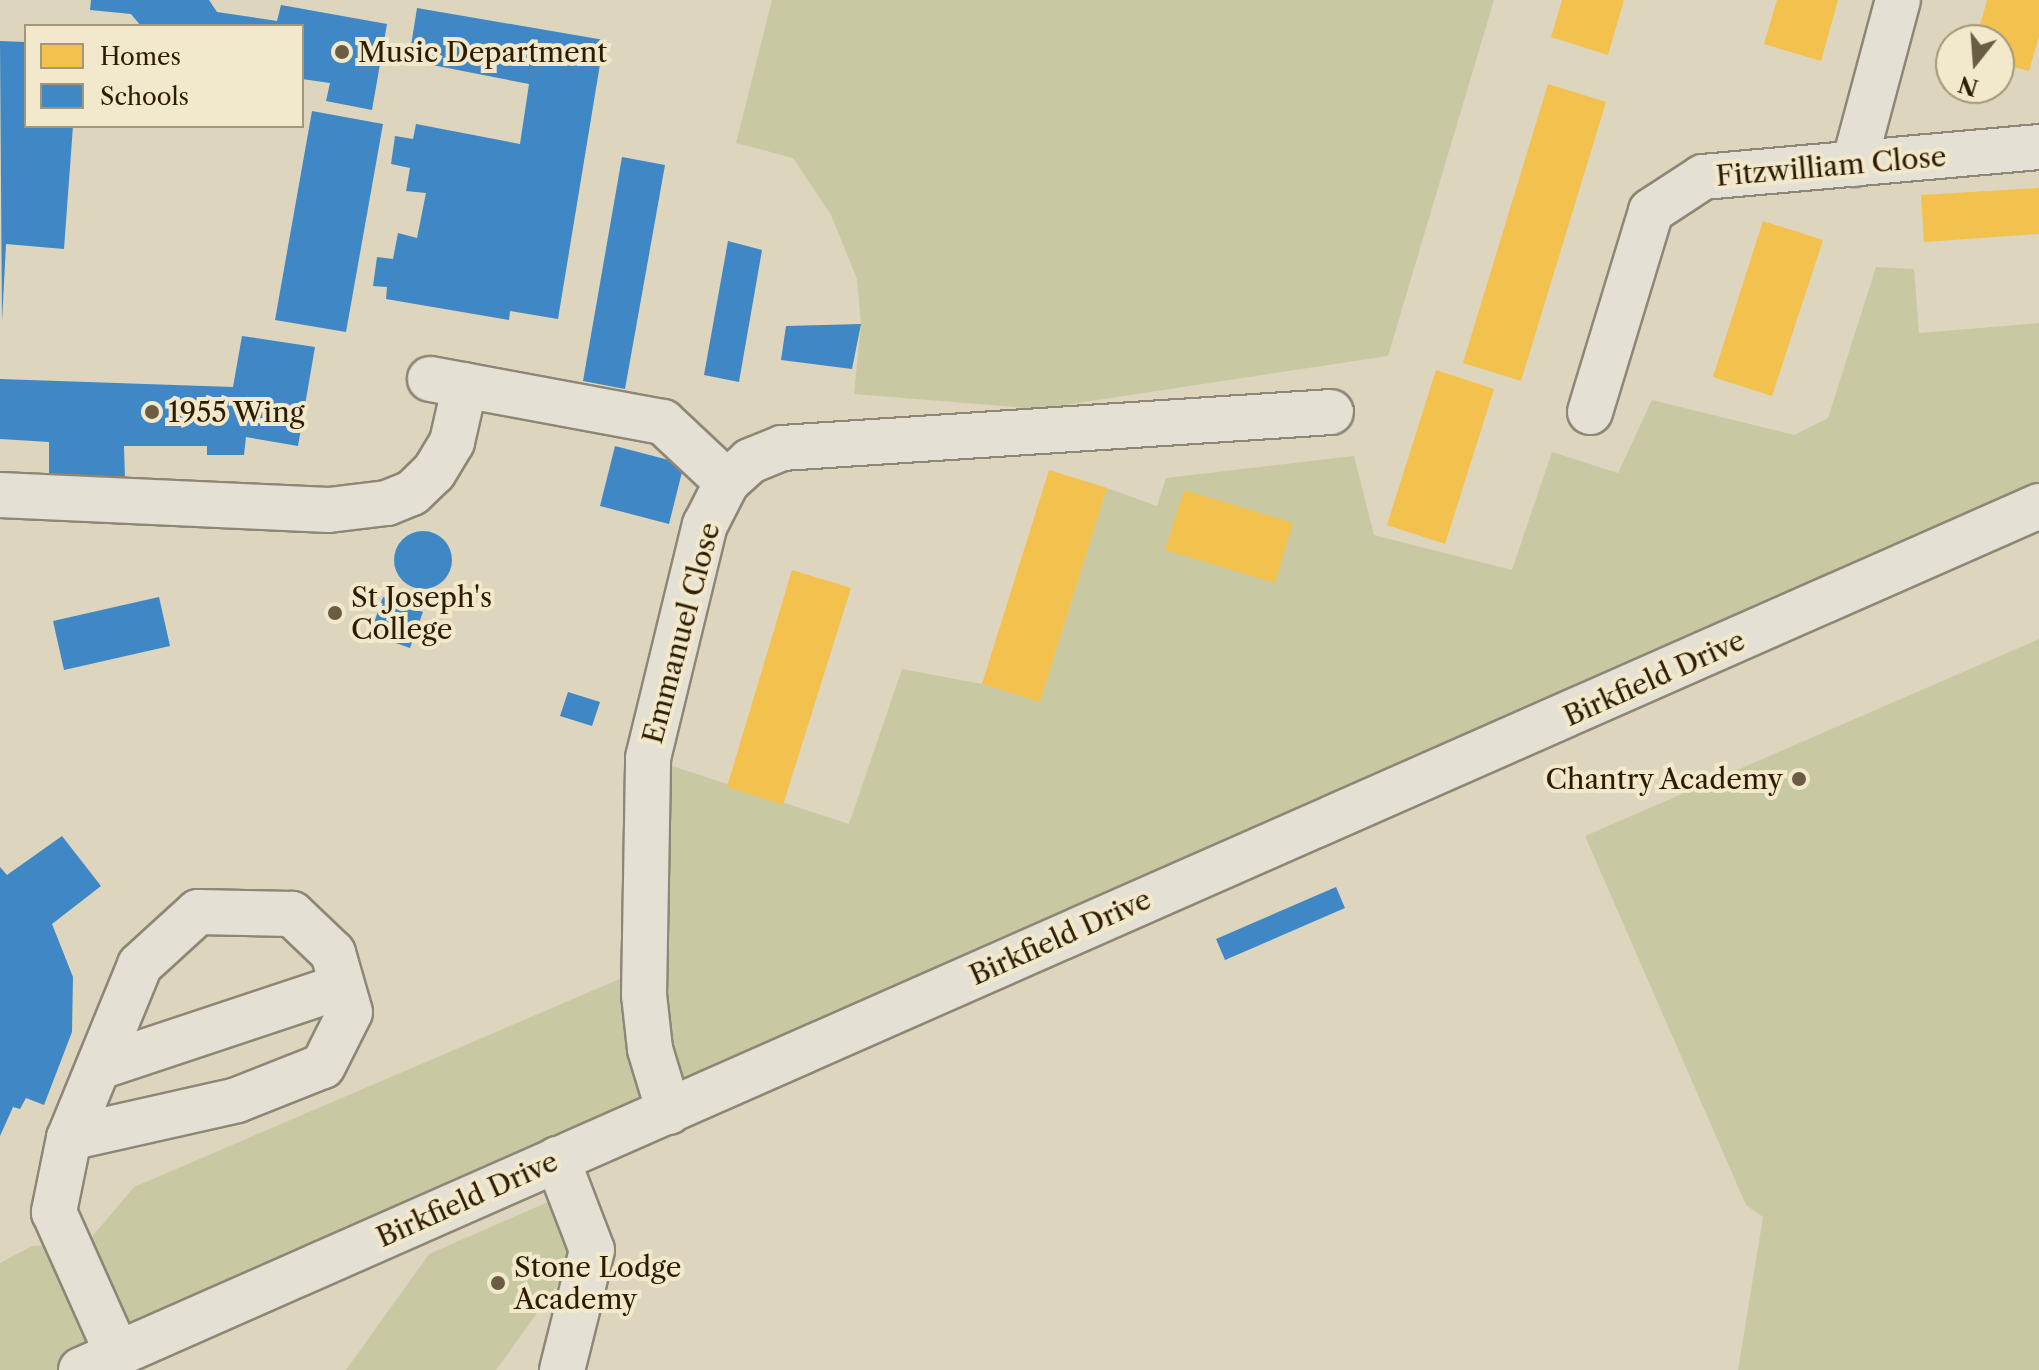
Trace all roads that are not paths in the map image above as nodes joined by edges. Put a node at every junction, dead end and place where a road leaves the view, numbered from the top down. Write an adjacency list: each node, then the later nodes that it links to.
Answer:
1 (1898, 0): 3 (street)
2 (2039, 147): 3 (street, Fitzwilliam Close)
3 (1854, 164): 5 (street, Fitzwilliam Close)
4 (1331, 412): 6 (street, Emmanuel Close)
5 (1590, 412)
6 (727, 482): 7 (street); 11 (street, Emmanuel Close)
7 (0, 495)
8 (2039, 506): 11 (street, Birkfield Drive)
9 (342, 986): 10 (street); 10 (street); 12 (street)
10 (102, 1066): 12 (street)
11 (669, 1112): 13 (street, Birkfield Drive)
12 (69, 1138): 14 (street)
13 (557, 1159): 14 (street, Birkfield Drive); 15 (street)
14 (99, 1361)
15 (562, 1370)

